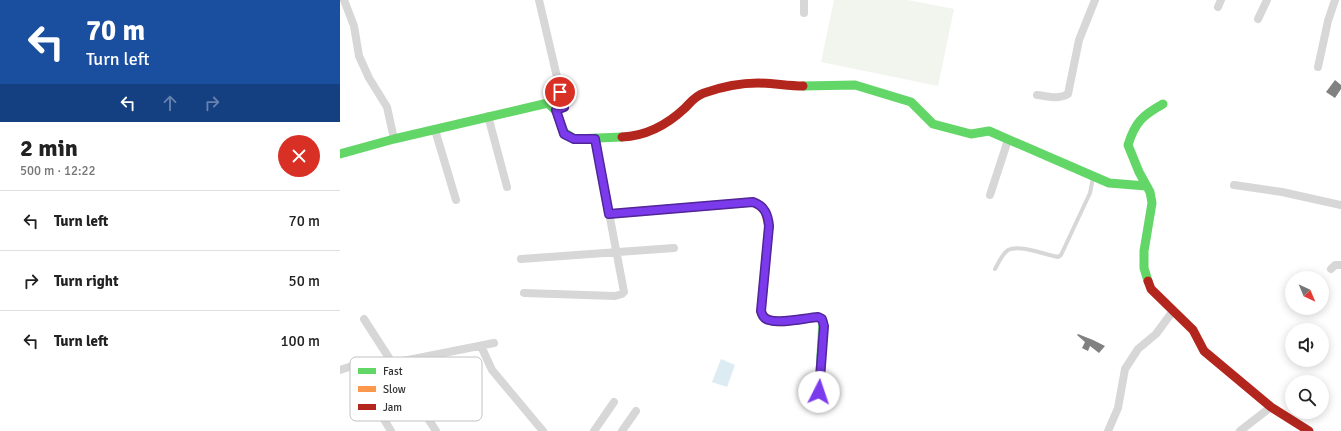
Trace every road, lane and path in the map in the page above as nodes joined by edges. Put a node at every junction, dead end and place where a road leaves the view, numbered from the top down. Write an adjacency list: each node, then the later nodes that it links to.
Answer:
1 (344, 0): 15 (street)
2 (539, 0): 12 (street)
3 (804, 0): 7 (street)
4 (1095, 0): 10 (street)
5 (1267, 0): 8 (street)
6 (1335, 0): 9 (street)
7 (804, 13)
8 (1258, 19)
9 (1318, 67)
10 (1038, 95)
11 (1163, 104): 21 (street)
12 (556, 110): 13 (street); 16 (street)
13 (488, 116): 14 (street); 22 (street)
14 (435, 130): 15 (street); 24 (street)
15 (394, 139): 18 (street)
16 (595, 139): 17 (street); 26 (street)
17 (1008, 140): 19 (street); 23 (street)
18 (340, 154)
19 (1093, 177): 21 (street); 31 (lane)
20 (1234, 185): 25 (street)
21 (1146, 186): 34 (street)
22 (507, 187)
23 (990, 195)
24 (456, 200)
25 (1341, 205)
26 (609, 214): 28 (street); 43 (street)
27 (674, 248): 28 (street)
28 (617, 253): 29 (street); 33 (street)
29 (521, 259)
30 (1341, 265): 32 (street)
31 (995, 269)
32 (1331, 269)
33 (524, 293)
34 (1173, 311): 44 (street); 53 (street)
35 (364, 319): 38 (street)
36 (494, 343): 37 (street)
37 (480, 346): 39 (street); 50 (street)
38 (388, 357)
39 (423, 357)
40 (350, 367): 41 (street)
41 (340, 370)
42 (614, 402): 51 (street)
43 (818, 406)
44 (1271, 407): 54 (street); 55 (street)
45 (636, 411): 52 (street)
46 (385, 421): 48 (street)
47 (430, 421): 49 (street)
48 (391, 431)
49 (436, 431)
50 (543, 431)
51 (594, 431)
52 (622, 431)
53 (1108, 431)
54 (1240, 431)
55 (1309, 431)

